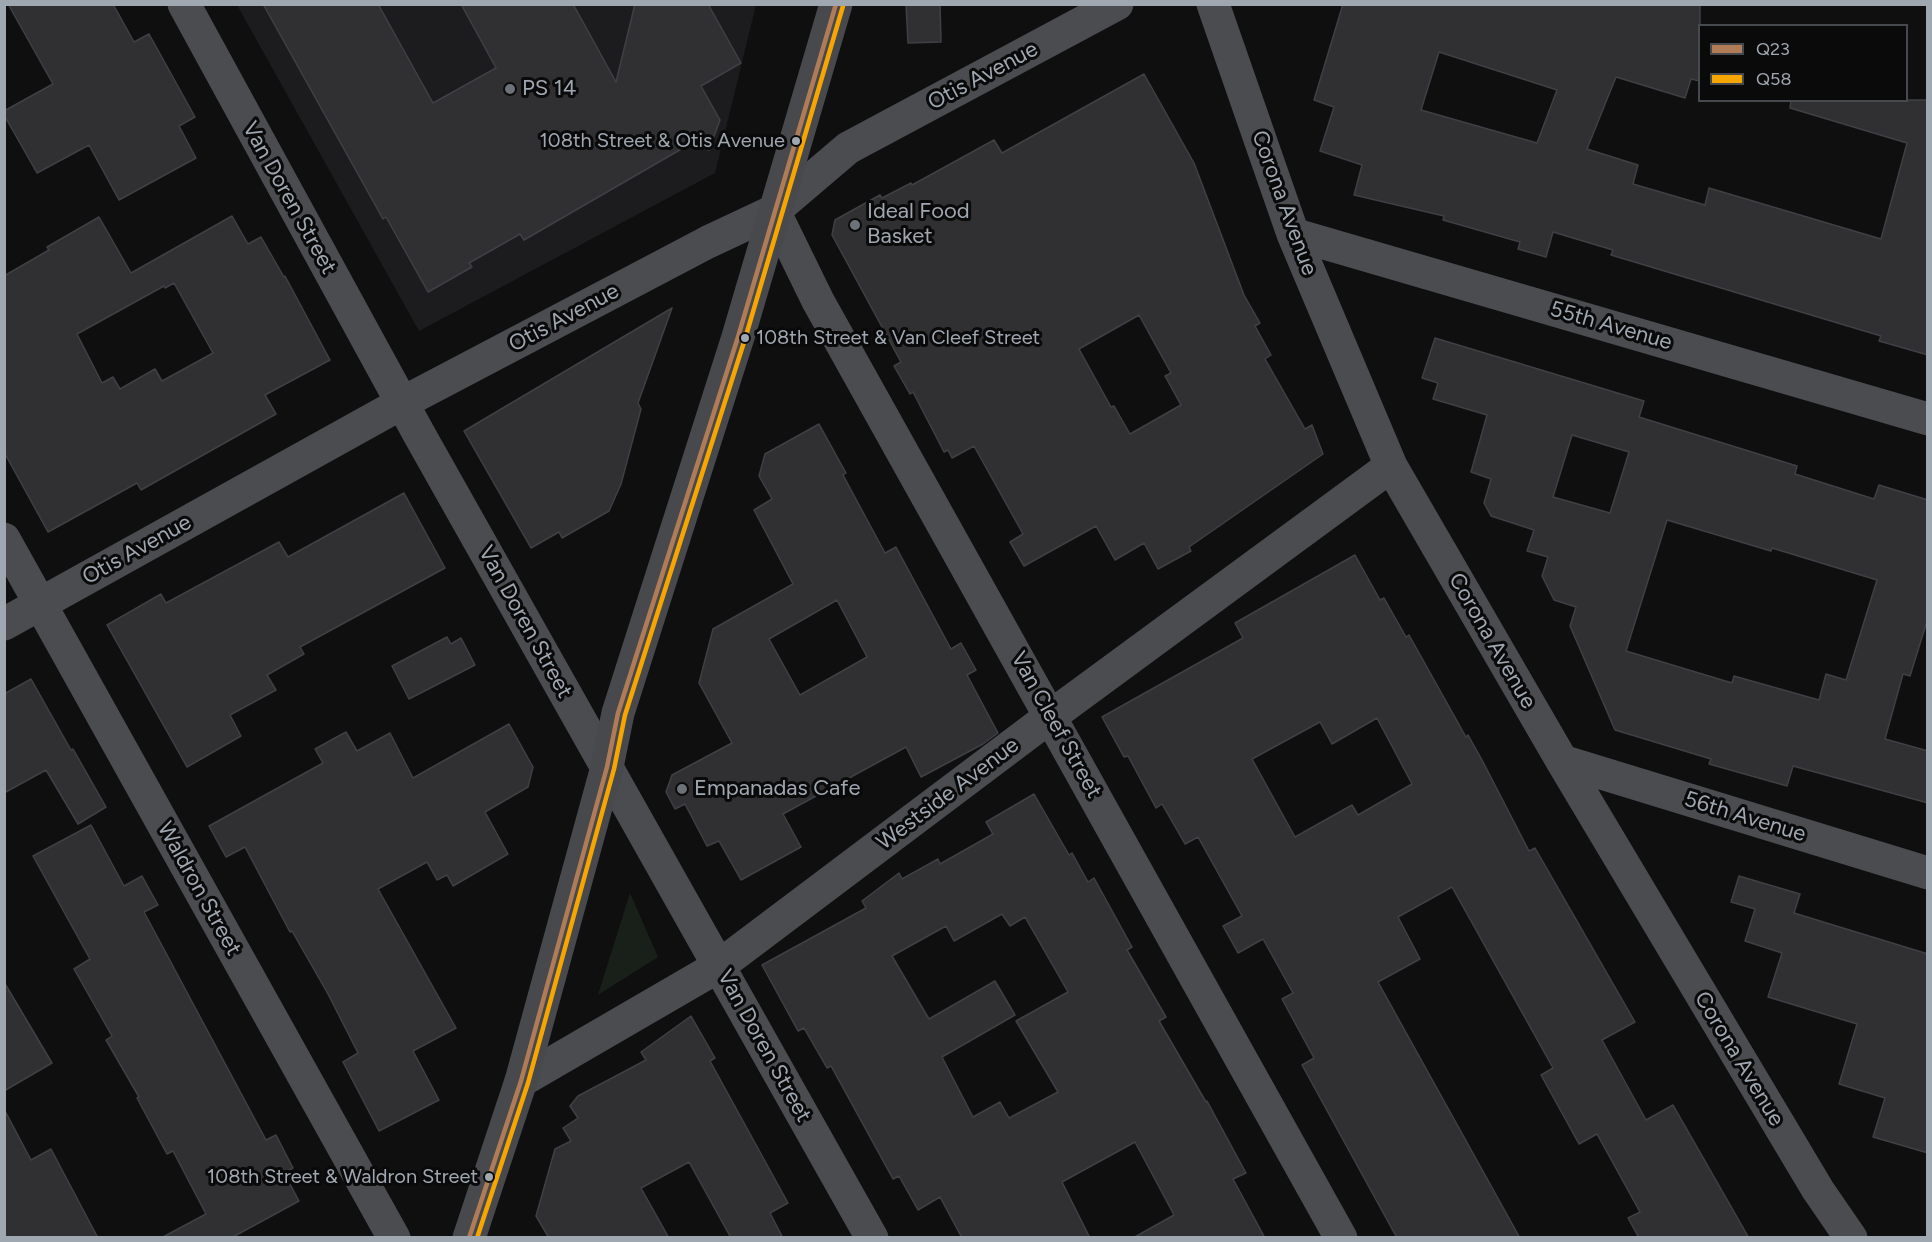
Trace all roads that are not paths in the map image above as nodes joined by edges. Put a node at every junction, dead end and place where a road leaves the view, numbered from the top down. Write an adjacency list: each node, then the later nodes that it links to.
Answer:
1 (184, 4): 7 (street, Van Doren Street)
2 (836, 4): 5 (main road)
3 (1117, 4): 5 (street, Otis Avenue)
4 (1213, 4): 6 (street, Corona Avenue)
5 (774, 211): 7 (street, Otis Avenue); 13 (street, Van Cleef Street); 15 (main road)
6 (1293, 234): 8 (street, 55th Avenue); 9 (street, Corona Avenue)
7 (402, 403): 11 (street, Otis Avenue); 15 (street, Van Doren Street)
8 (1928, 419)
9 (1391, 466): 13 (street, Westside Avenue); 14 (street, Corona Avenue)
10 (4, 539): 11 (street, Waldron Street)
11 (40, 604): 12 (street, Otis Avenue); 19 (street, Waldron Street)
12 (4, 624)
13 (1051, 716): 17 (street, Westside Avenue); 22 (street, Van Cleef Street)
14 (1562, 761): 16 (street, 56th Avenue); 23 (street, Corona Avenue)
15 (607, 767): 17 (street, Van Doren Street); 18 (main road)
16 (1928, 873)
17 (719, 966): 18 (street, Westside Avenue); 21 (street, Van Doren Street)
18 (520, 1081): 20 (main road)
19 (394, 1238)
20 (469, 1238)
21 (872, 1238)
22 (1341, 1238)
23 (1851, 1238)

